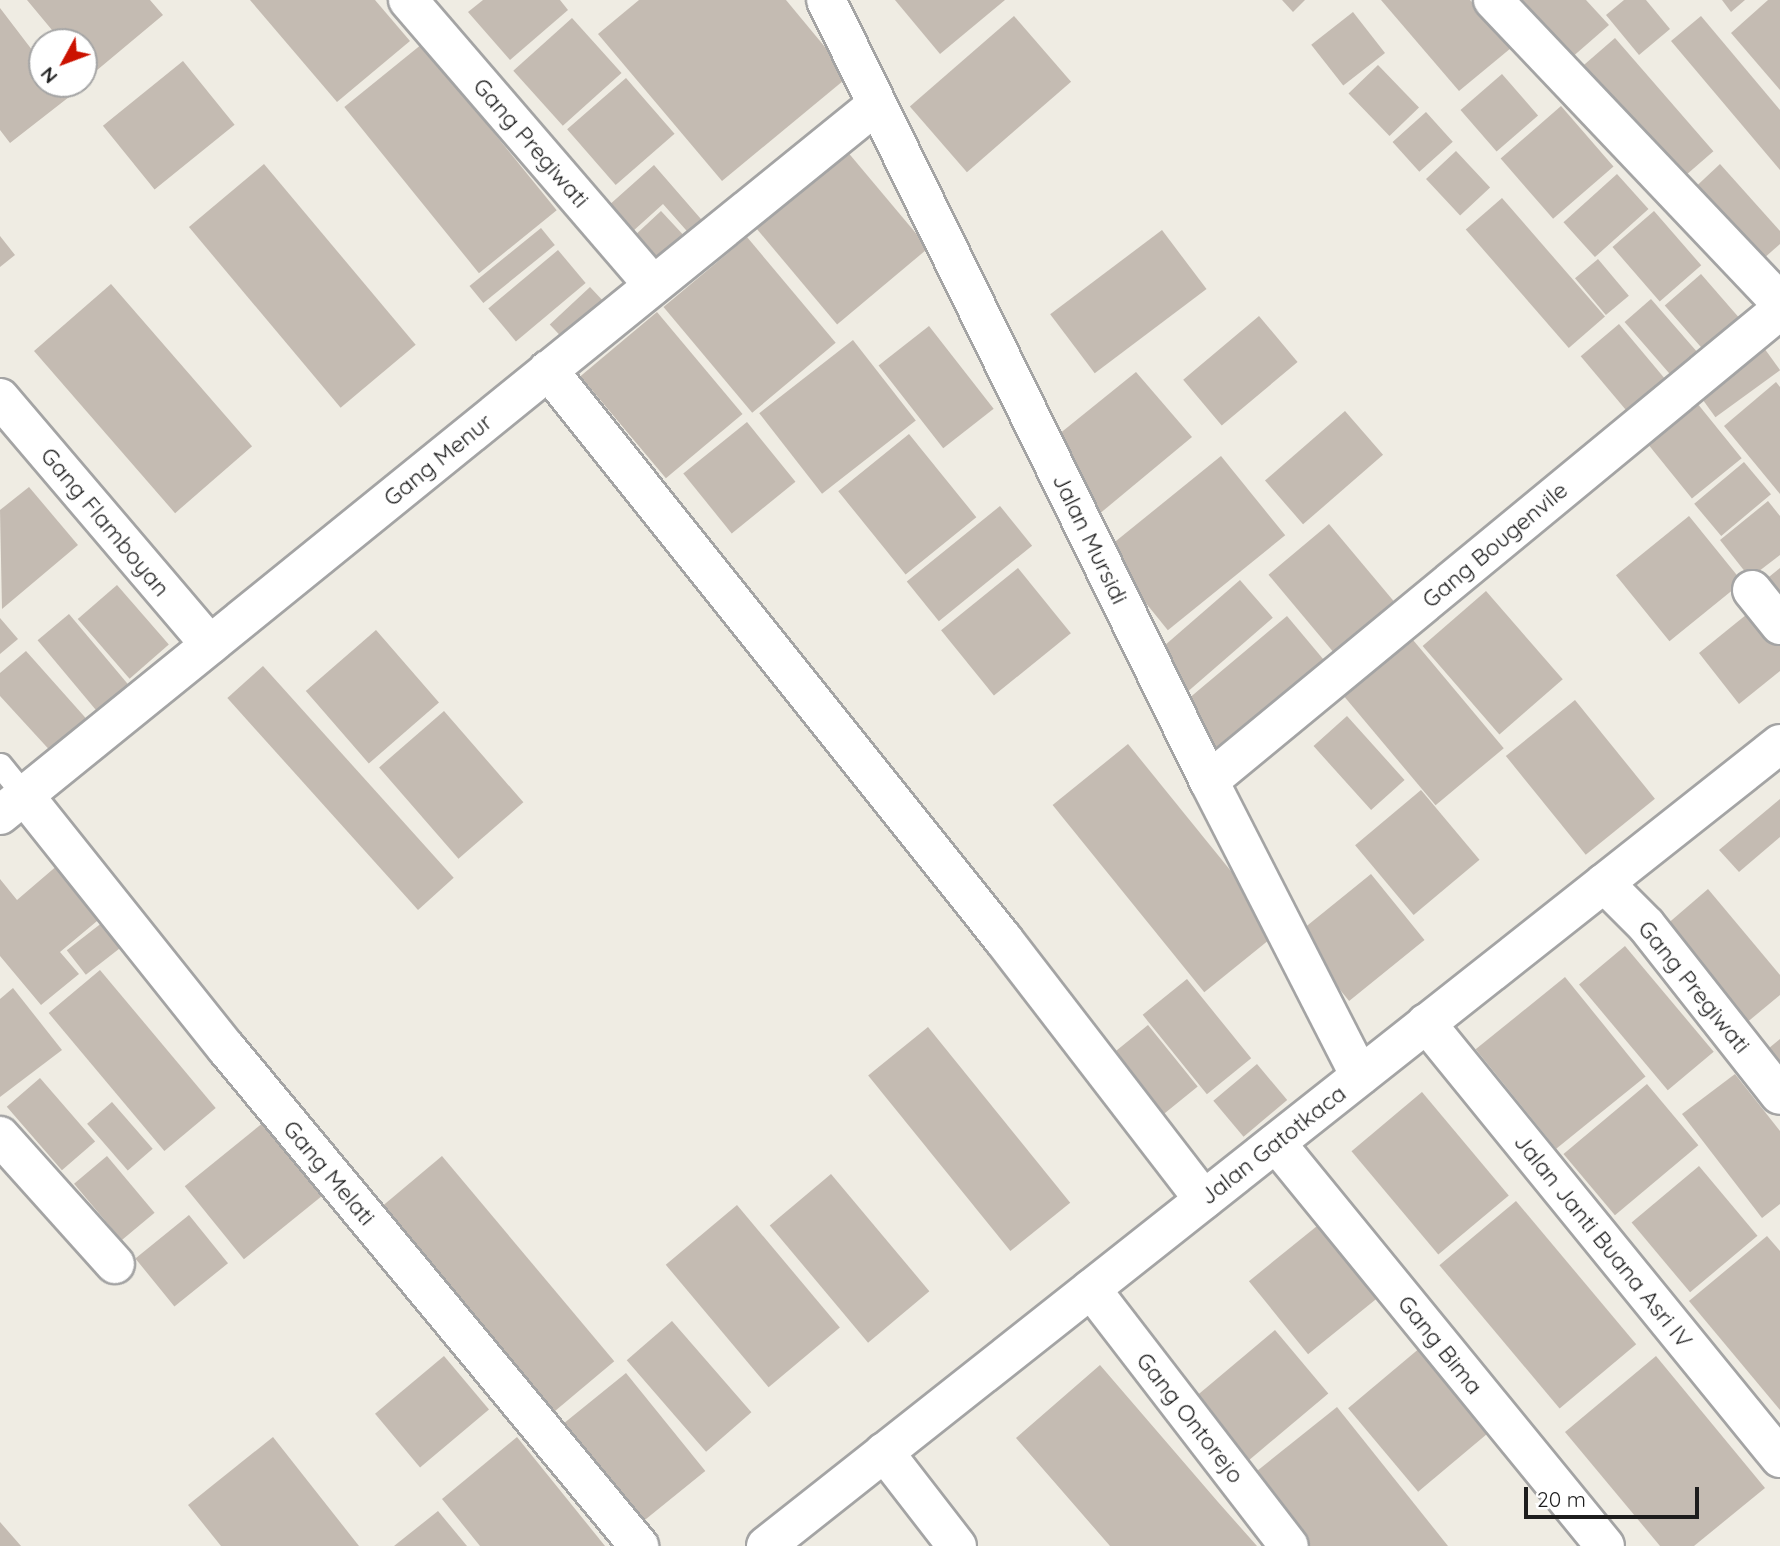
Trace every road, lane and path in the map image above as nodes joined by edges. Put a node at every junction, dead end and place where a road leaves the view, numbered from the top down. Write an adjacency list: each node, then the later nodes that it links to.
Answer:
1 (408, 0): 5 (street, Gang Pregiwati)
2 (826, 0): 4 (street, Jalan Mursidi)
3 (1493, 0): 6 (street)
4 (876, 105): 5 (street, Gang Menur); 15 (street, Jalan Mursidi)
5 (653, 285): 8 (street, Gang Menur)
6 (1780, 302)
7 (1780, 310): 15 (street, Gang Bougenvile)
8 (548, 370): 12 (street, Gang Menur); 23 (street)
9 (0, 398): 12 (street, Gang Flamboyan)
10 (1752, 590): 11 (street)
11 (1780, 625)
12 (210, 645): 16 (street, Gang Menur)
13 (1780, 744): 17 (street, Jalan Gatotkaca)
14 (0, 765): 16 (lane)
15 (1209, 781): 19 (street, Jalan Mursidi)
16 (12, 805): 28 (street, Gang Melati)
17 (1604, 883): 18 (street, Jalan Gatotkaca); 20 (street, Gang Pregiwati)
18 (1426, 1023): 19 (street, Jalan Gatotkaca); 27 (street, Jalan Janti Buana Asri IV)
19 (1360, 1076): 22 (street, Jalan Gatotkaca)
20 (1780, 1095)
21 (0, 1136): 24 (street)
22 (1276, 1143): 23 (street, Jalan Gatotkaca); 32 (street, Gang Bima)
23 (1204, 1200): 25 (street, Jalan Gatotkaca)
24 (115, 1264)
25 (1091, 1289): 26 (street, Jalan Gatotkaca); 31 (street, Gang Ontorejo)
26 (884, 1452): 29 (street, Jalan Gatotkaca); 30 (street)
27 (1780, 1458)
28 (639, 1546)
29 (766, 1546)
30 (957, 1546)
31 (1289, 1546)
32 (1605, 1546)

